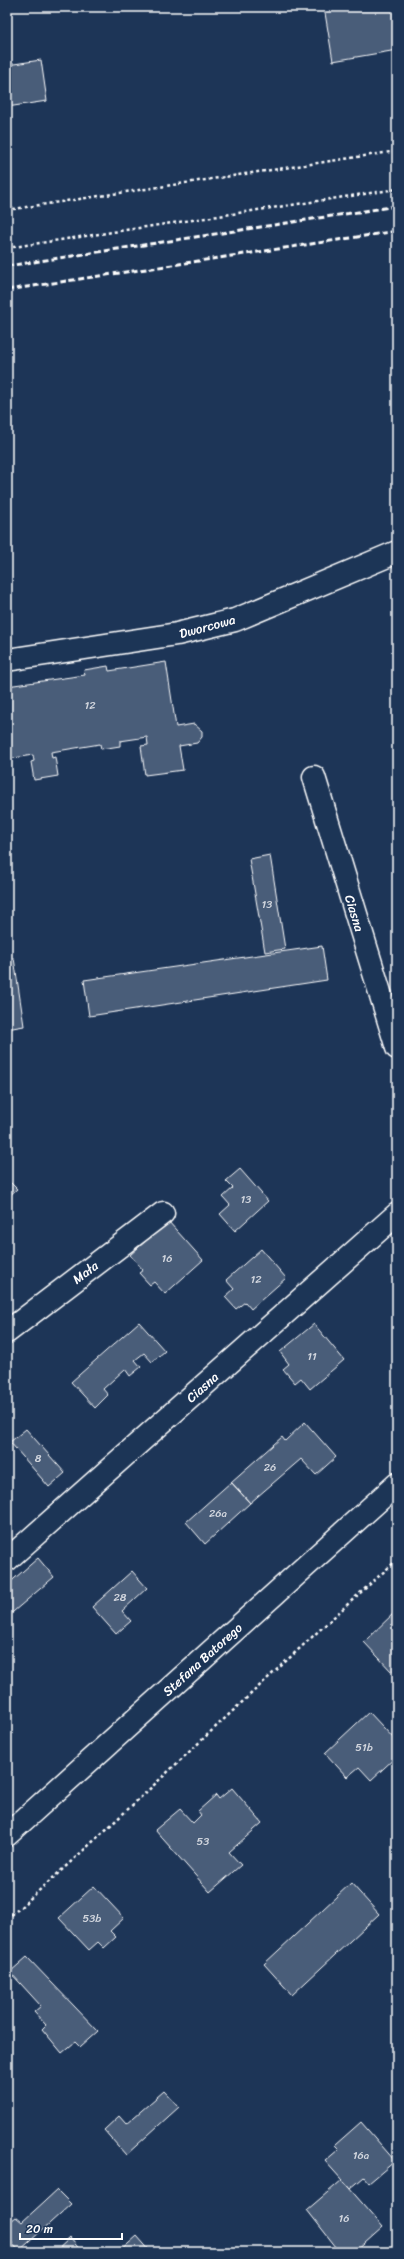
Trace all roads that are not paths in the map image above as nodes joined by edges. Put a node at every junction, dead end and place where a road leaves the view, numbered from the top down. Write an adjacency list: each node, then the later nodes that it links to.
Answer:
1 (397, 552): 2 (street, Dworcowa)
2 (7, 660)
3 (314, 777): 4 (street, Ciasna)
4 (397, 1048)
5 (163, 1213): 7 (street, Mała)
6 (397, 1214): 9 (street, Ciasna)
7 (7, 1332)
8 (397, 1484): 10 (street, Stefana Batorego)
9 (7, 1560)
10 (7, 1835)

